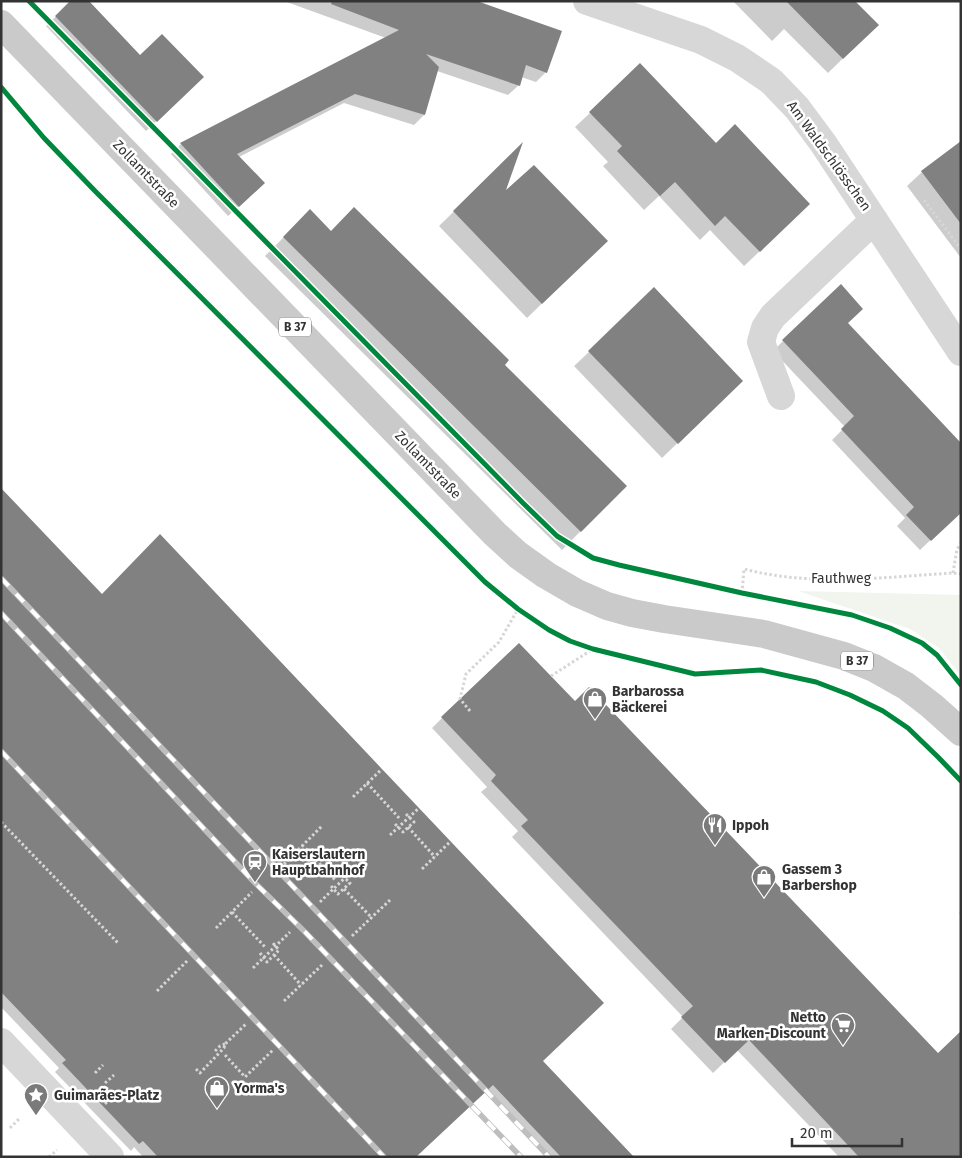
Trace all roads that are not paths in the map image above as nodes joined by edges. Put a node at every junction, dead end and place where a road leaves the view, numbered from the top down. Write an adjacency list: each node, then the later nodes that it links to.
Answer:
1 (588, 1): 3 (street, Am Waldschlösschen)
2 (1, 24): 6 (main road, Zollamtstraße / B 37)
3 (874, 220): 4 (street, Am Waldschlösschen); 5 (street)
4 (961, 352)
5 (781, 396)
6 (961, 732)
7 (1, 1042): 8 (street)
8 (110, 1157)

